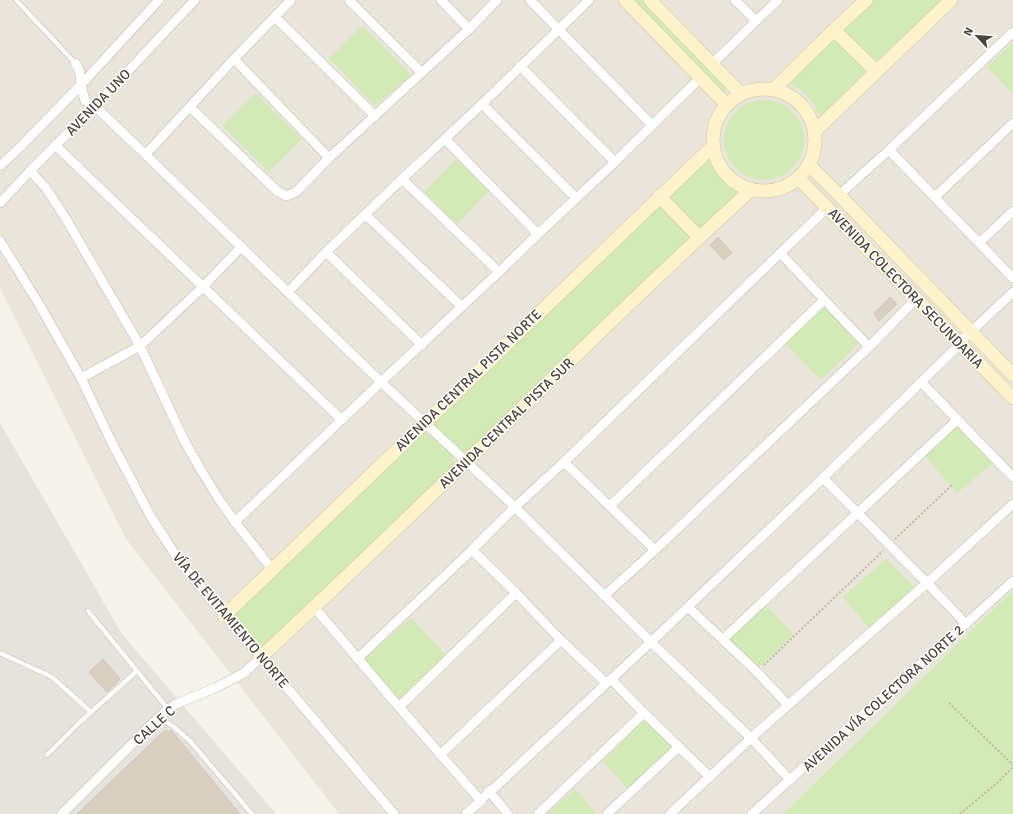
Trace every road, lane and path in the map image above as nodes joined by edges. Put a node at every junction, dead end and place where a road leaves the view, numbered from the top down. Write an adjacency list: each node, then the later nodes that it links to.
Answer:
1 (16, 0): 23 (lane)
2 (159, 0): 29 (street)
3 (195, 0): 34 (street, AVENIDA UNO)
4 (291, 0): 16 (street)
5 (349, 0): 27 (street)
6 (441, 0): 18 (street)
7 (497, 0): 18 (street)
8 (530, 0): 19 (street)
9 (589, 0): 19 (street)
10 (625, 0): 28 (street)
11 (650, 0): 24 (street)
12 (735, 0): 17 (street)
13 (778, 0): 17 (street)
14 (866, 0): 20 (street)
15 (951, 0): 26 (street)
16 (275, 17): 22 (street); 36 (street)
17 (756, 21): 24 (street)
18 (469, 29): 27 (street)
19 (559, 29): 25 (street); 38 (street)
20 (834, 30): 26 (street); 30 (street)
21 (1013, 32): 43 (street)
22 (234, 59): 35 (street); 45 (street)
23 (75, 63): 29 (street)
24 (712, 64): 31 (street)
25 (520, 66): 32 (street); 46 (street)
26 (876, 71): 39 (street)
27 (421, 72): 36 (street)
28 (700, 78): 33 (street); 38 (street)
29 (81, 85): 34 (street); 48 (street)
30 (774, 89): 31 (street); 39 (street)
31 (741, 94): 33 (street)
32 (482, 104): 40 (street); 56 (street)
33 (727, 105): 42 (street)
34 (95, 106): 41 (street, AVENIDA UNO); 44 (street)
35 (190, 107): 44 (street); 45 (street)
36 (375, 116): 45 (street)
37 (1013, 123): 55 (street)
38 (652, 125): 46 (street)
39 (815, 131): 47 (street)
40 (445, 139): 50 (street); 61 (street)
41 (55, 145): 49 (street, AVENIDA UNO); 70 (street)
42 (713, 146): 52 (street); 54 (street, AVENIDA CENTRAL PISTA NORTE)
43 (889, 150): 53 (street); 55 (street)
44 (146, 154): 65 (street)
45 (329, 158)
46 (614, 162): 56 (street)
47 (809, 165): 51 (street); 53 (street, AVENIDA COLECTORA SECUNDARIA)
48 (0, 166)
49 (30, 171): 57 (street, AVENIDA UNO); 79 (street)
50 (402, 179): 60 (street); 68 (street)
51 (797, 179): 52 (street); 58 (street, AVENIDA COLECTORA SECUNDARIA)
52 (751, 190): 62 (street, AVENIDA CENTRAL PISTA SUR)
53 (839, 195): 76 (street, AVENIDA COLECTORA SECUNDARIA)
54 (659, 196): 62 (street); 88 (street, AVENIDA CENTRAL PISTA NORTE)
55 (935, 197): 64 (street)
56 (576, 198): 61 (street)
57 (0, 203)
58 (828, 208): 67 (street); 73 (street, AVENIDA COLECTORA SECUNDARIA)
59 (1013, 211): 64 (street)
60 (366, 214): 66 (street); 75 (street)
61 (538, 234): 68 (street)
62 (699, 237): 89 (street, AVENIDA CENTRAL PISTA SUR)
63 (0, 241): 82 (street, VÍA DE EVITAMIENTO NORTE)
64 (979, 243): 69 (street)
65 (241, 247): 70 (street); 71 (street)
66 (326, 252): 71 (street); 78 (street)
67 (780, 253): 74 (street); 90 (street)
68 (499, 272): 75 (street)
69 (1013, 278)
70 (203, 286): 79 (street); 86 (street)
71 (288, 292): 83 (street)
72 (1013, 292): 76 (street)
73 (916, 299): 77 (street, AVENIDA COLECTORA SECUNDARIA); 80 (street)
74 (824, 300): 80 (street); 95 (street)
75 (462, 307): 78 (street)
76 (971, 332): 77 (street); 81 (street, AVENIDA COLECTORA SECUNDARIA)
77 (959, 343): 84 (street); 85 (street, AVENIDA COLECTORA SECUNDARIA)
78 (422, 345): 83 (street)
79 (140, 346): 82 (street); 98 (street)
80 (869, 347): 101 (street)
81 (1013, 375)
82 (81, 378): 110 (street, VÍA DE EVITAMIENTO NORTE)
83 (381, 382): 86 (street); 88 (street)
84 (922, 383): 87 (street); 92 (street)
85 (1013, 398)
86 (342, 420): 98 (street)
87 (957, 420): 91 (street); 97 (street)
88 (424, 422): 89 (street); 102 (street, AVENIDA CENTRAL PISTA NORTE)
89 (466, 462): 96 (street); 108 (street, AVENIDA CENTRAL PISTA SUR)
90 (564, 462): 95 (street); 96 (street)
91 (1013, 477)
92 (823, 478): 97 (street); 107 (street)
93 (952, 485): 99 (path)
94 (1013, 504): 104 (street)
95 (610, 506): 101 (street)
96 (515, 508): 100 (street); 106 (street)
97 (858, 513): 99 (street); 112 (street)
98 (235, 522): 102 (street)
99 (890, 544): 104 (street); 119 (path)
100 (472, 550): 105 (street); 117 (street)
101 (655, 550): 106 (street)
102 (272, 569): 110 (street, AVENIDA CENTRAL PISTA NORTE)
103 (1013, 581): 111 (street, AVENIDA VÍA COLECTORA NORTE 2)
104 (927, 583): 111 (street); 122 (street)
105 (516, 593): 113 (street); 123 (street)
106 (604, 596): 114 (street)
107 (688, 607): 112 (street); 114 (street)
108 (314, 608): 116 (street, AVENIDA CENTRAL PISTA SUR); 117 (street)
109 (88, 611): 118 (lane)
110 (224, 616): 116 (street, VÍA DE EVITAMIENTO NORTE)
111 (966, 624): 134 (street, AVENIDA VÍA COLECTORA NORTE 2)
112 (723, 639): 119 (street)
113 (561, 640): 120 (street); 130 (street)
114 (651, 642): 120 (street); 128 (street)
115 (0, 653): 125 (lane)
116 (261, 657): 124 (street, CALLE C); 139 (street, VÍA DE EVITAMIENTO NORTE)
117 (357, 659): 123 (street)
118 (137, 671): 124 (lane); 125 (lane)
119 (757, 672): 122 (street)
120 (608, 681): 126 (street); 135 (street)
121 (949, 703): 132 (path)
122 (788, 705): 128 (street)
123 (399, 707): 130 (street)
124 (168, 709): 127 (street, CALLE C)
125 (91, 712): 131 (lane)
126 (644, 713): 129 (street); 142 (street)
127 (160, 717): 137 (street, CALLE C); 138 (lane)
128 (751, 738): 133 (street); 134 (street)
129 (679, 747): 133 (street); 143 (street)
130 (440, 754): 136 (street)
131 (47, 755)
132 (1013, 766): 146 (path)
133 (710, 776): 144 (street)
134 (790, 780): 145 (street, AVENIDA VÍA COLECTORA NORTE 2)
135 (488, 791): 136 (street); 141 (street)
136 (481, 801): 140 (street)
137 (62, 814)
138 (252, 814)
139 (394, 814)
140 (466, 814)
141 (508, 814)
142 (538, 814)
143 (607, 814)
144 (670, 814)
145 (752, 814)
146 (960, 814)

